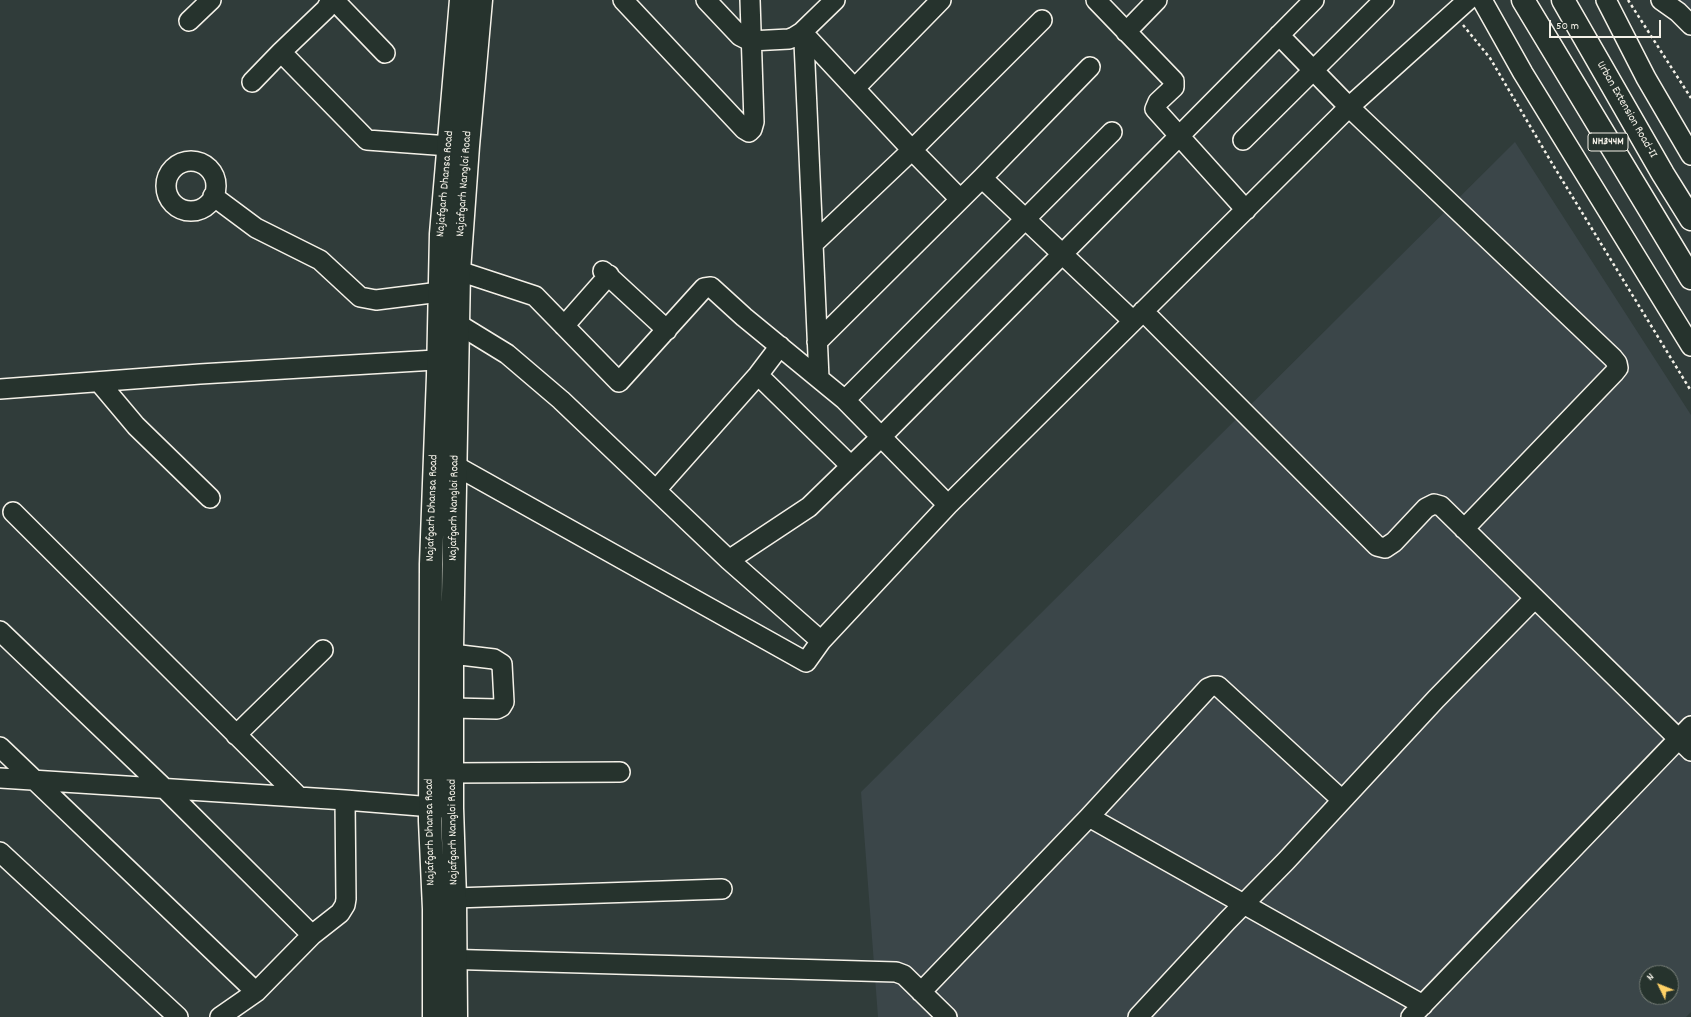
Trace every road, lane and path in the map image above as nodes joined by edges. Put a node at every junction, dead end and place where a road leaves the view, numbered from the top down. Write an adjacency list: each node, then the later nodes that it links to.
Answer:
1 (211, 0): 23 (street)
2 (332, 0): 29 (street); 30 (street)
3 (461, 0): 40 (main road, Najafgarh Dhansa Road)
4 (481, 0): 51 (main road, Najafgarh Nangloi Road)
5 (622, 0): 28 (street)
6 (706, 0): 28 (street)
7 (750, 0): 28 (street)
8 (835, 0): 26 (street)
9 (941, 0): 34 (street)
10 (1096, 0): 25 (street)
11 (1157, 0): 25 (street)
12 (1314, 0): 27 (street)
13 (1384, 0): 32 (street)
14 (1468, 0): 21 (street)
15 (1482, 0): 60 (street)
16 (1563, 0): 48 (main road, Urban Extension Road-II / NH344M)
17 (1606, 0): 42 (street)
18 (1628, 0): 35 (path)
19 (1661, 0): 24 (street)
20 (1522, 2): 52 (main road, NH344M)
21 (1453, 13): 36 (street); 66 (path)
22 (1042, 20): 41 (street)
23 (189, 21)
24 (1691, 25)
25 (1126, 32): 38 (street)
26 (804, 33): 28 (street); 34 (street); 49 (street)
27 (1279, 35): 32 (street); 38 (street)
28 (750, 41)
29 (281, 52): 33 (street); 40 (street)
30 (385, 54)
31 (1090, 67): 43 (street)
32 (1313, 70): 36 (street); 39 (street)
33 (252, 82)
34 (855, 88): 41 (street)
35 (1691, 98)
36 (1348, 107): 46 (street); 75 (street)
37 (1112, 132): 47 (street)
38 (1180, 135): 46 (street); 50 (street)
39 (1243, 140)
40 (449, 146): 53 (main road, Najafgarh Dhansa Road)
41 (912, 150): 45 (street); 49 (street)
42 (1691, 155)
43 (982, 178): 45 (street); 47 (street)
44 (213, 196): 53 (street)
45 (960, 199): 58 (street)
46 (1246, 210): 54 (street)
47 (1024, 219): 50 (street); 67 (street)
48 (1691, 219)
49 (814, 243): 58 (street)
50 (1061, 254): 54 (street); 68 (street)
51 (459, 271): 55 (main road, Najafgarh Nangloi Road); 56 (street)
52 (1691, 278)
53 (440, 292): 55 (main road, Najafgarh Dhansa Road)
54 (1138, 316): 73 (street); 75 (street)
55 (448, 324): 61 (main road, Najafgarh Nangloi Road); 71 (street)
56 (564, 326): 57 (street); 57 (street)
57 (667, 330): 59 (street)
58 (817, 342): 63 (street)
59 (780, 346): 62 (street); 63 (street)
60 (1691, 346)
61 (448, 359): 64 (street); 69 (main road, Najafgarh Nangloi Road); 78 (main road, Najafgarh Dhansa Road)
62 (758, 375): 70 (street); 71 (street)
63 (819, 378): 67 (street)
64 (100, 382): 65 (street); 72 (street)
65 (0, 389)
66 (1691, 391)
67 (846, 400): 68 (street)
68 (882, 436): 70 (street); 73 (street)
69 (456, 466): 79 (main road, Najafgarh Nangloi Road); 81 (street)
70 (851, 466): 76 (street)
71 (656, 490): 76 (street)
72 (210, 498)
73 (948, 505): 81 (street)
74 (13, 512): 86 (street)
75 (1464, 529): 77 (street)
76 (729, 560): 81 (street)
77 (1535, 598): 87 (street); 96 (street)
78 (431, 600): 79 (main road); 85 (main road, Najafgarh Dhansa Road)
79 (453, 601): 83 (main road, Najafgarh Nangloi Road)
80 (0, 631): 93 (street)
81 (821, 641)
82 (323, 650): 86 (street)
83 (452, 654): 84 (main road, Najafgarh Nangloi Road); 84 (street)
84 (452, 712): 85 (main road); 90 (main road, Najafgarh Nangloi Road)
85 (430, 715): 97 (main road, Najafgarh Dhansa Road)
86 (236, 735): 94 (street)
87 (1687, 738): 109 (street)
88 (0, 747): 92 (street)
89 (620, 772): 90 (street)
90 (452, 773): 98 (main road, Najafgarh Nangloi Road)
91 (0, 778): 92 (street)
92 (35, 780): 93 (street); 107 (street)
93 (165, 789): 94 (street); 104 (street)
94 (298, 797): 95 (street)
95 (345, 800): 97 (street); 104 (street)
96 (1342, 800): 99 (street); 103 (street)
97 (430, 808): 98 (street); 105 (main road, Najafgarh Dhansa Road)
98 (452, 808): 102 (main road, Najafgarh Nangloi Road)
99 (1089, 817): 103 (street); 108 (street)
100 (0, 852): 110 (street)
101 (722, 889): 102 (street)
102 (455, 898): 106 (main road, Najafgarh Nangloi Road)
103 (1244, 904): 109 (street); 115 (street)
104 (312, 935): 107 (street)
105 (434, 959): 106 (street); 112 (main road, Najafgarh Dhansa Road)
106 (455, 959): 108 (street); 113 (main road, Najafgarh Nangloi Road)
107 (256, 992): 111 (street)
108 (921, 992): 114 (street)
109 (1417, 1011)
110 (178, 1017)
111 (220, 1017)
112 (434, 1017)
113 (456, 1017)
114 (947, 1017)
115 (1138, 1017)

